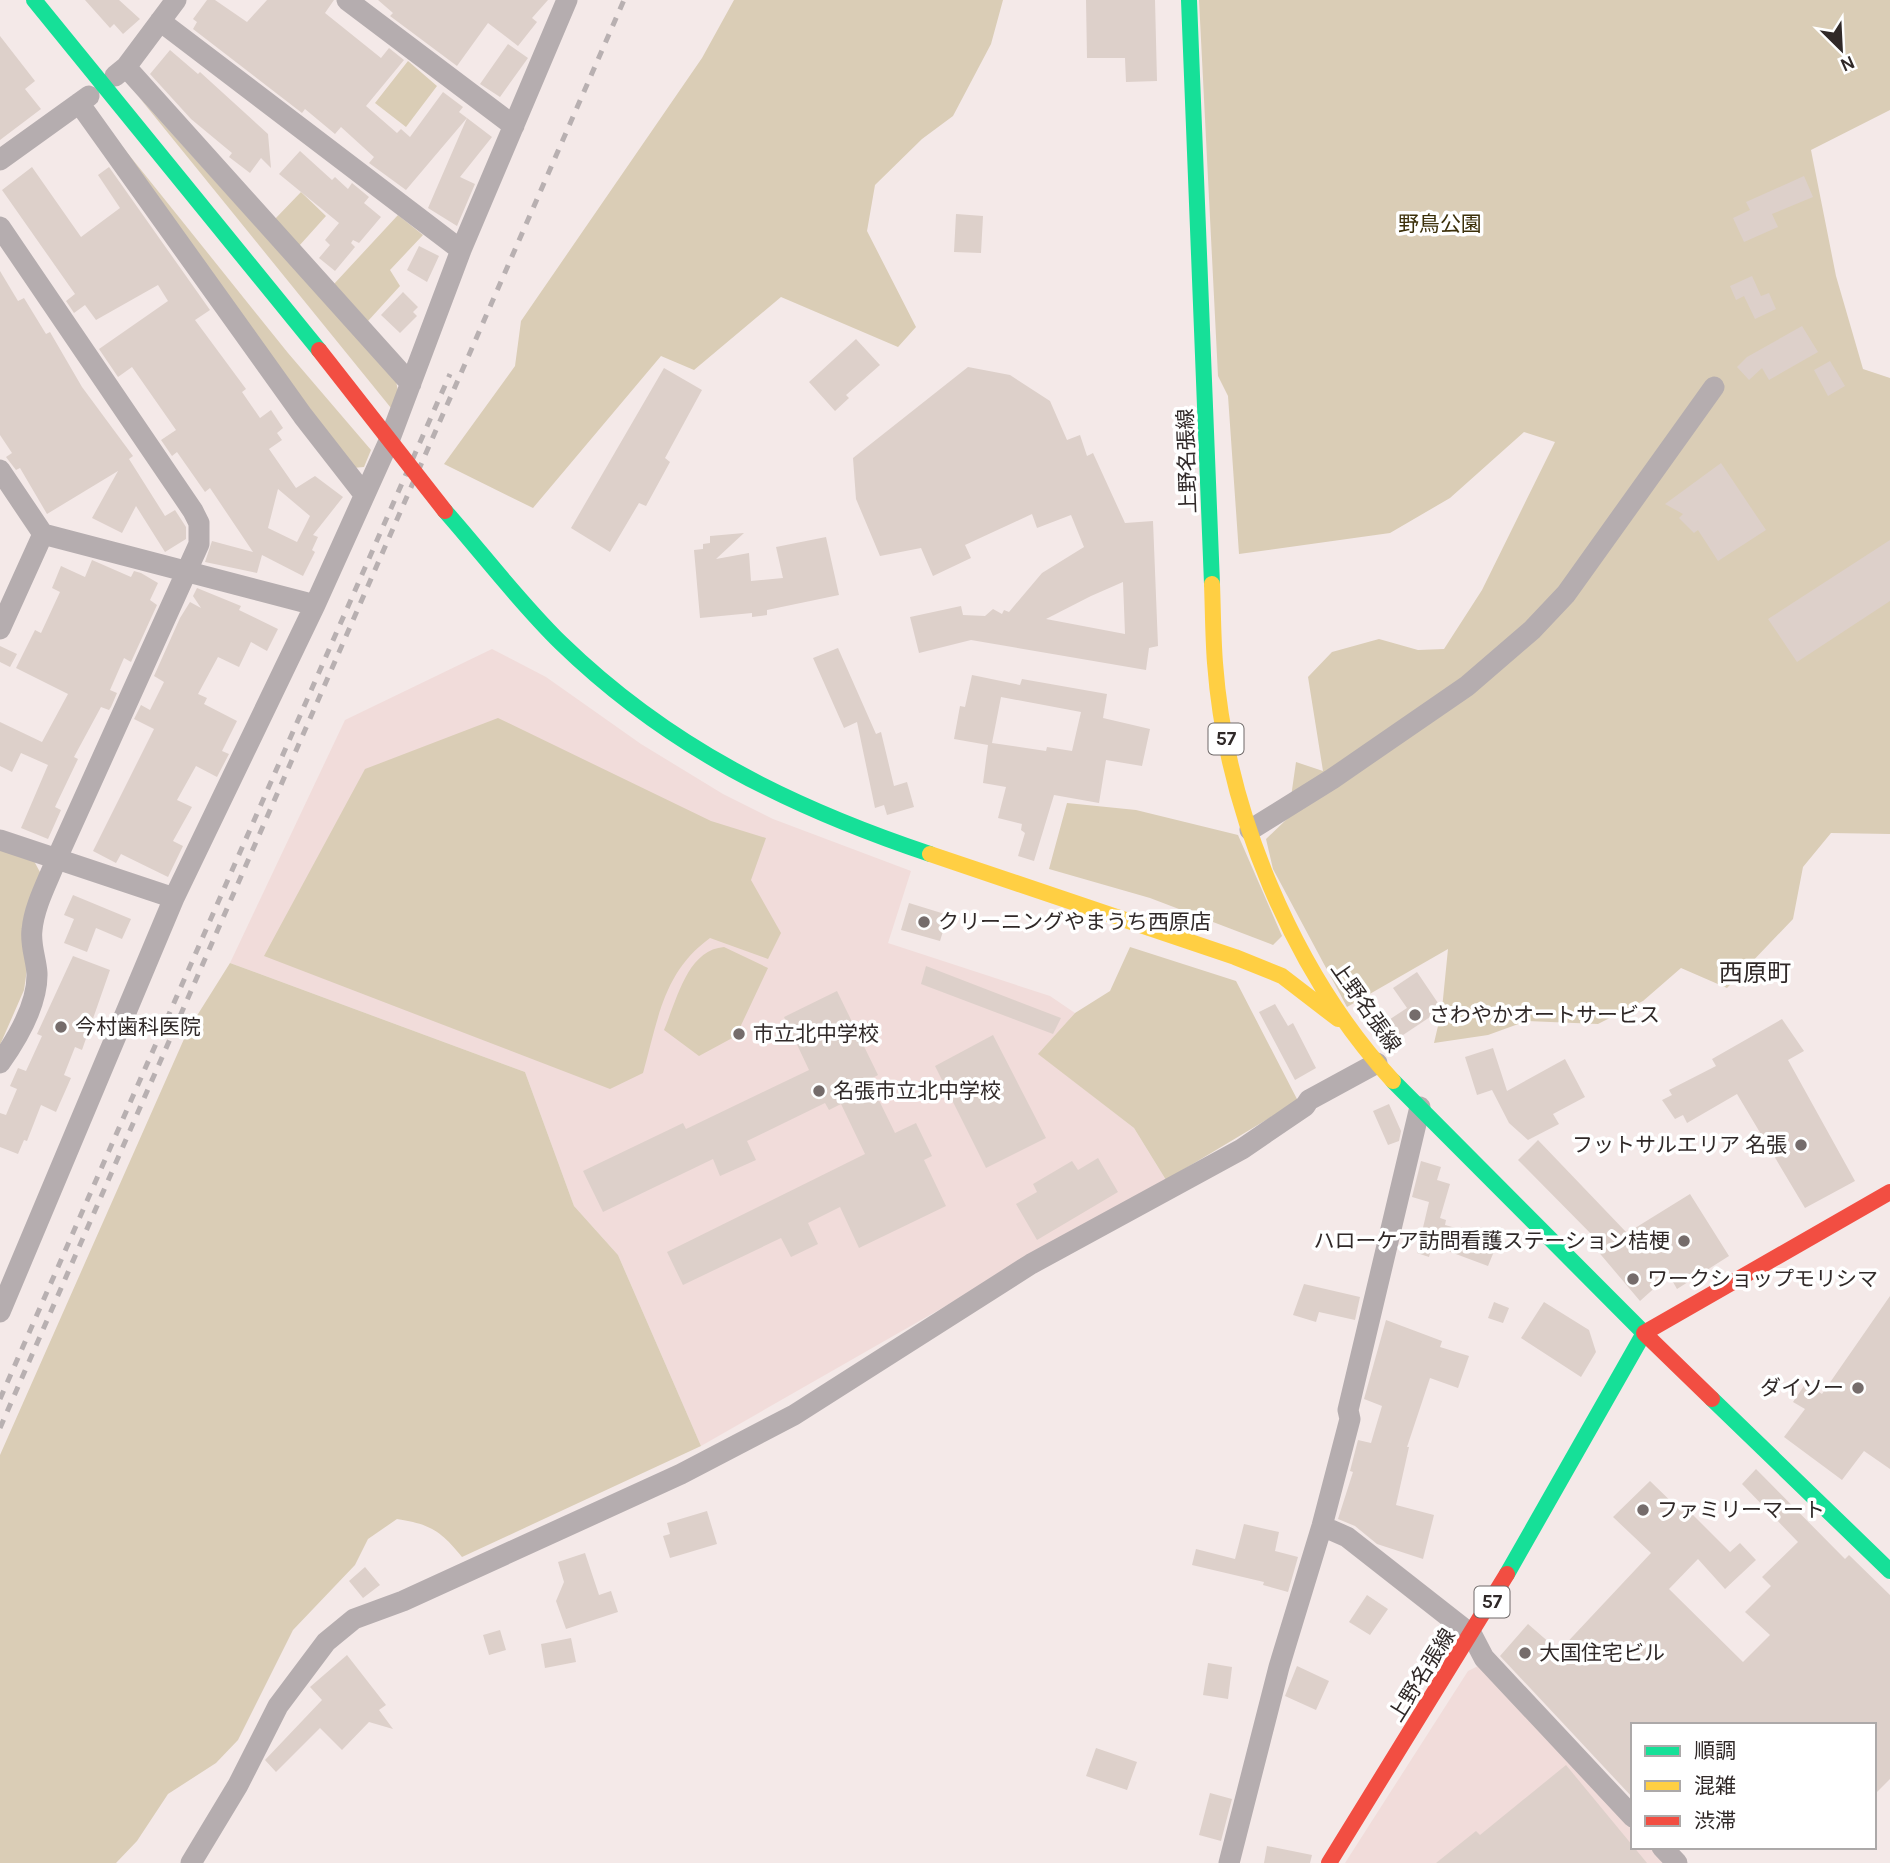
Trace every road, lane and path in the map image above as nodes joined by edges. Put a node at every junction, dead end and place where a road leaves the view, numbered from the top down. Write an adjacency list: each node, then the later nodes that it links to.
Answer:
1 (33, 0): 8 (street)
2 (176, 0): 6 (street)
3 (347, 0): 10 (street)
4 (1189, 0): 22 (street, 上野名張線 / 57)
5 (563, 2): 10 (street)
6 (160, 21): 7 (street); 13 (street)
7 (126, 67): 8 (street); 14 (street)
8 (102, 86): 9 (street); 26 (street, bridge)
9 (79, 103): 11 (street); 17 (street)
10 (514, 126): 13 (street)
11 (0, 160)
12 (0, 228): 19 (street)
13 (461, 250): 14 (street)
14 (411, 384): 17 (street)
15 (1714, 387): 22 (street)
16 (1, 474): 18 (street)
17 (363, 493): 20 (street)
18 (43, 534): 19 (street); 21 (street)
19 (186, 571): 20 (street); 24 (street)
20 (315, 605): 25 (street)
21 (0, 629)
22 (1250, 830): 26 (street, 上野名張線 / 57)
23 (0, 840): 24 (street)
24 (57, 858): 25 (street); 27 (street)
25 (174, 898): 31 (street)
26 (1352, 1030): 28 (street, 上野名張線 / 57)
27 (0, 1063)
28 (1377, 1063): 29 (street, 上野名張線 / 57); 38 (street)
29 (1420, 1107): 32 (street, 上野名張線 / 57); 33 (street)
30 (1890, 1192): 32 (street)
31 (0, 1312)
32 (1644, 1333): 34 (street); 35 (street, 上野名張線 / 57)
33 (1322, 1526): 35 (street); 39 (street)
34 (1890, 1571)
35 (1472, 1635): 36 (street); 40 (street, 上野名張線 / 57)
36 (1631, 1815)
37 (1664, 1849): 41 (street)
38 (191, 1863)
39 (1229, 1863)
40 (1329, 1863)
41 (1677, 1863)

